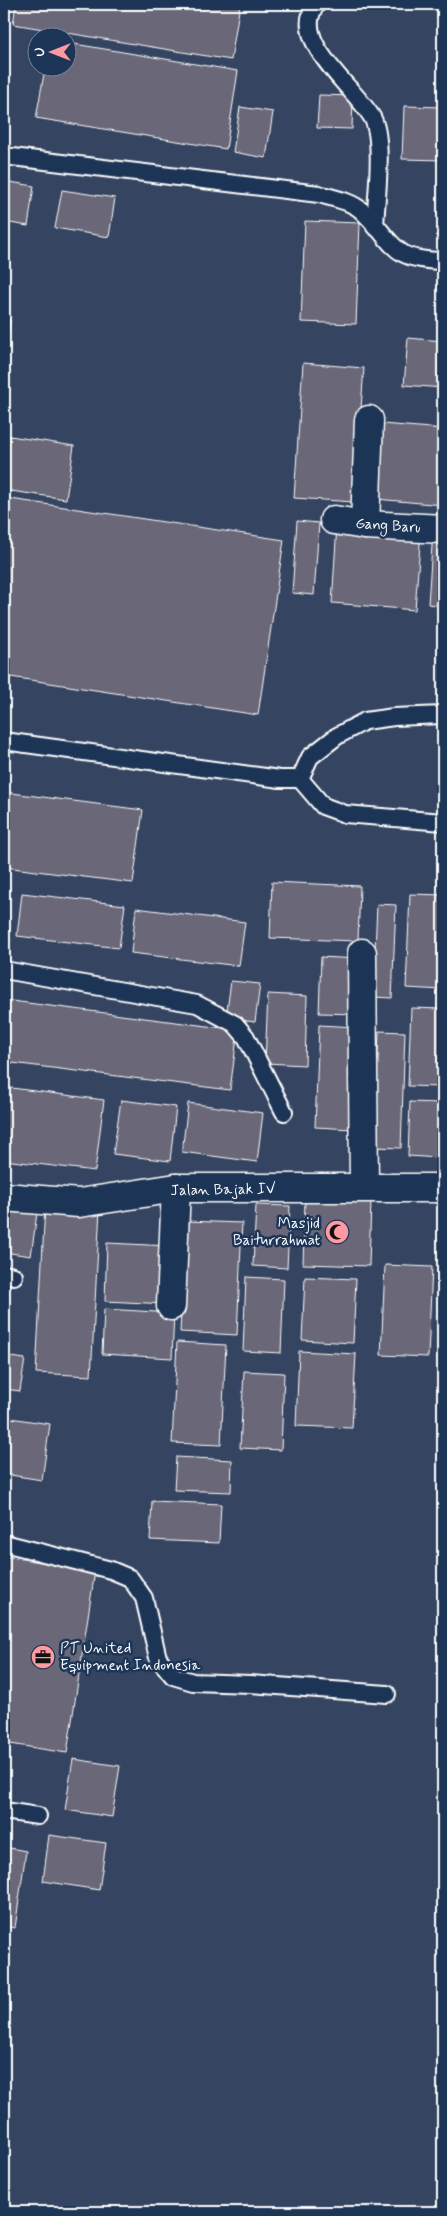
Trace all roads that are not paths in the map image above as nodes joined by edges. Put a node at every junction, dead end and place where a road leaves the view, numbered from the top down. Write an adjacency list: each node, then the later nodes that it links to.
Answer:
1 (317, 4): 3 (lane)
2 (4, 156): 3 (lane)
3 (375, 227): 4 (lane)
4 (443, 261)
5 (368, 420): 7 (street)
6 (334, 520): 7 (street, Gang Baru)
7 (365, 524): 8 (street, Gang Baru)
8 (443, 529)
9 (443, 715): 11 (lane)
10 (4, 741): 11 (lane)
11 (300, 779): 12 (lane)
12 (443, 822)
13 (362, 952): 16 (street)
14 (4, 970): 15 (lane)
15 (284, 1112)
16 (364, 1187): 17 (street, Jalan Bajak IV); 18 (street, Jalan Bajak IV)
17 (176, 1188): 19 (street, Jalan Bajak IV); 20 (street)
18 (443, 1188)
19 (4, 1197)
20 (171, 1306)
21 (4, 1543): 22 (lane)
22 (387, 1694)
23 (4, 1811): 24 (lane)
24 (38, 1816)

